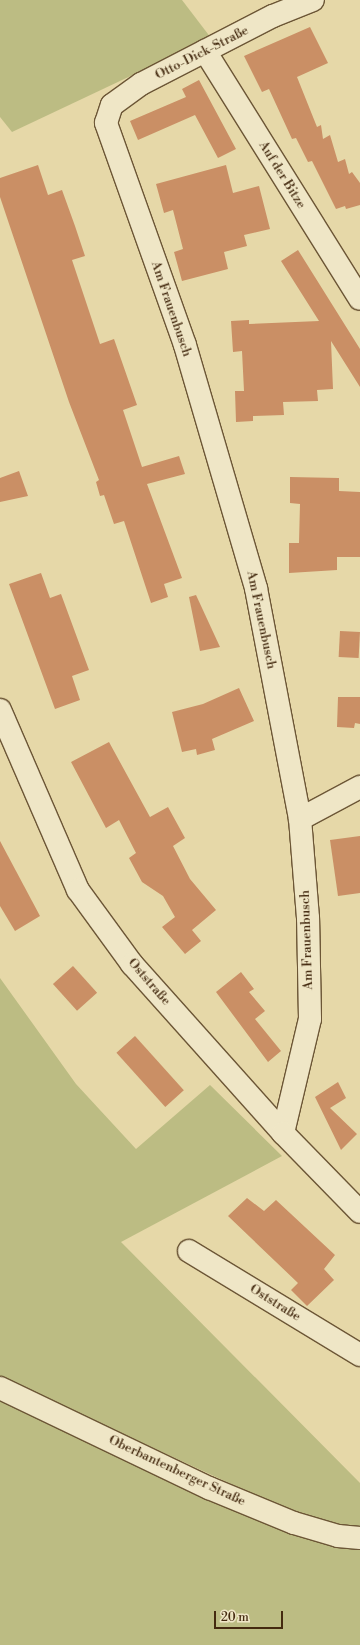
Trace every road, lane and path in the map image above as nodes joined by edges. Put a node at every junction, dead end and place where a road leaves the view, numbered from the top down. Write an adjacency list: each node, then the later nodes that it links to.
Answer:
1 (313, 0): 2 (street, Otto-Dick-Straße)
2 (205, 51): 3 (street, Otto-Dick-Straße); 4 (street, Auf der Bitze)
3 (106, 123): 7 (street, Am Frauenbusch)
4 (360, 299)
5 (0, 710): 8 (street, Oststraße)
6 (360, 787): 7 (street)
7 (300, 819): 8 (street, Am Frauenbusch)
8 (283, 1133): 9 (street, Oststraße)
9 (360, 1212)
10 (189, 1250): 11 (street, Oststraße)
11 (360, 1355)
12 (0, 1388): 13 (street, Oberbantenberger Straße)
13 (360, 1538)

